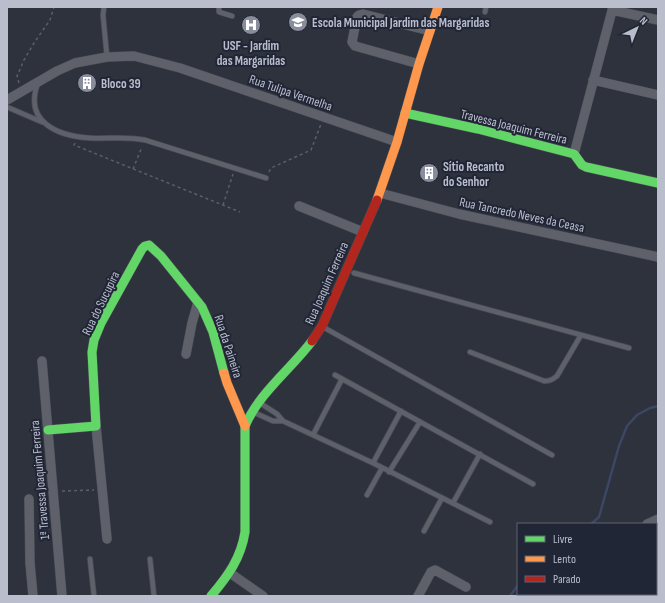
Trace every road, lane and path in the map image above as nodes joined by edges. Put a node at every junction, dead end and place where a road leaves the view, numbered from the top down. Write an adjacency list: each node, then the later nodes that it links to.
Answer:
1 (54, 7): 13 (path)
2 (104, 7): 9 (lane)
3 (219, 7): 6 (lane)
4 (438, 7): 8 (street, Rua Joaquim Ferreira)
5 (613, 8): 7 (street); 11 (street)
6 (232, 16)
7 (658, 20)
8 (430, 31): 10 (street, Rua Joaquim Ferreira); 10 (street)
9 (107, 57): 12 (street, Rua Tulipa Vermelha); 18 (street, Rua Tulipa Vermelha)
10 (419, 64): 17 (street, Rua Joaquim Ferreira)
11 (593, 80): 14 (street); 23 (street)
12 (38, 82): 13 (street, Rua Tulipa Vermelha); 19 (lane)
13 (22, 92): 15 (street, Rua Tulipa Vermelha)
14 (658, 94)
15 (7, 100)
16 (7, 107): 19 (lane)
17 (405, 113): 21 (street, Rua Joaquim Ferreira); 23 (street, Travessa Joaquim Ferreira)
18 (324, 117): 21 (street, Rua Tulipa Vermelha); 26 (path)
19 (42, 122): 20 (lane)
20 (145, 140): 24 (lane); 25 (path)
21 (397, 142): 28 (street, Rua Joaquim Ferreira)
22 (74, 145): 25 (path)
23 (574, 154): 27 (street, Travessa Joaquim Ferreira)
24 (234, 168): 26 (lane); 29 (path)
25 (133, 169): 29 (path)
26 (266, 178)
27 (658, 183)
28 (380, 193): 32 (street, Rua Joaquim Ferreira); 34 (street, Rua Tancredo Neves da Ceasa)
29 (223, 205): 31 (path)
30 (298, 206): 32 (street)
31 (240, 212)
32 (363, 232): 35 (street, Rua Joaquim Ferreira)
33 (147, 245): 36 (street, Rua da Paineira); 50 (street, Rua do Sucupira)
34 (658, 256)
35 (350, 272): 37 (street, Rua Joaquim Ferreira); 38 (lane)
36 (198, 302): 41 (street); 51 (street, Rua da Paineira)
37 (322, 326): 45 (street, Rua Joaquim Ferreira); 55 (lane)
38 (581, 335): 39 (lane); 40 (lane)
39 (629, 348)
40 (470, 352)
41 (186, 354)
42 (42, 361): 52 (street, 1ª Travessa Joaquim Ferreira)
43 (335, 375): 44 (lane)
44 (342, 379): 46 (lane); 53 (lane)
45 (259, 402): 47 (street, Rua Joaquim Ferreira); 48 (lane)
46 (401, 411): 49 (lane); 56 (lane)
47 (252, 412): 48 (lane); 51 (street, Rua Joaquim Ferreira)
48 (283, 421): 53 (lane)
49 (420, 422): 54 (lane); 58 (lane)
50 (96, 426): 52 (street); 60 (street)
51 (245, 426): 71 (street, Rua Joaquim Ferreira)
52 (48, 430): 61 (street, 1ª Travessa Joaquim Ferreira)
53 (313, 435): 56 (lane)
54 (480, 454): 59 (lane); 65 (lane)
55 (552, 455)
56 (373, 463): 57 (lane)
57 (382, 468): 58 (lane); 62 (lane)
58 (389, 472): 63 (lane)
59 (533, 484)
60 (102, 490): 61 (path); 68 (street)
61 (53, 492): 74 (street, 1ª Travessa Joaquim Ferreira)
62 (367, 495)
63 (442, 498): 65 (lane); 67 (lane)
64 (29, 499): 73 (street)
65 (453, 503): 66 (lane)
66 (490, 522)
67 (424, 531)
68 (106, 538)
69 (90, 559): 75 (lane)
70 (150, 559): 76 (lane)
71 (230, 573): 77 (street, Rua Joaquim Ferreira); 78 (street)
72 (466, 587): 79 (street)
73 (33, 596)
74 (62, 596)
75 (94, 596)
76 (154, 596)
77 (211, 596)
78 (263, 596)
79 (418, 596)

